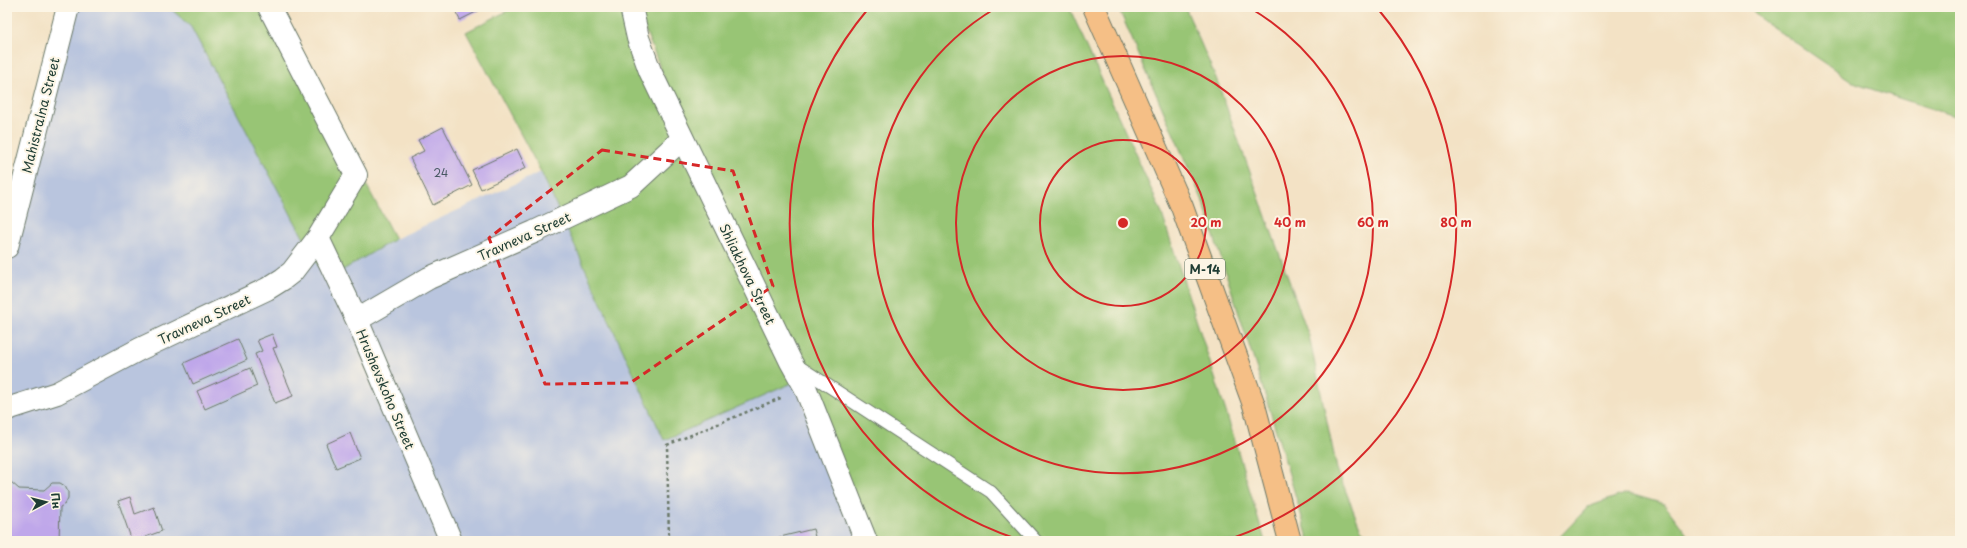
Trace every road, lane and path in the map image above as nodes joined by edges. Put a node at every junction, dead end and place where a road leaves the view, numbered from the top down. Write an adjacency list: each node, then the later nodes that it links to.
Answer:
1 (68, 7): 7 (street, Mahistralna Street)
2 (269, 7): 6 (street, Travneva Street)
3 (631, 7): 5 (street, Shliakhova Street)
4 (1094, 7): 16 (highway, М-14)
5 (682, 139): 8 (street, Travneva Street); 9 (street, Shliakhova Street)
6 (318, 238): 8 (street, Hrushevskoho Street); 11 (street, Travneva Street)
7 (7, 247)
8 (357, 320): 12 (street, Hrushevskoho Street)
9 (791, 362): 10 (street, Shliakhova Street); 15 (lane)
10 (805, 387): 13 (path); 14 (street, Shliakhova Street)
11 (7, 409)
12 (451, 541)
13 (669, 541)
14 (866, 541)
15 (1036, 541)
16 (1290, 541)

